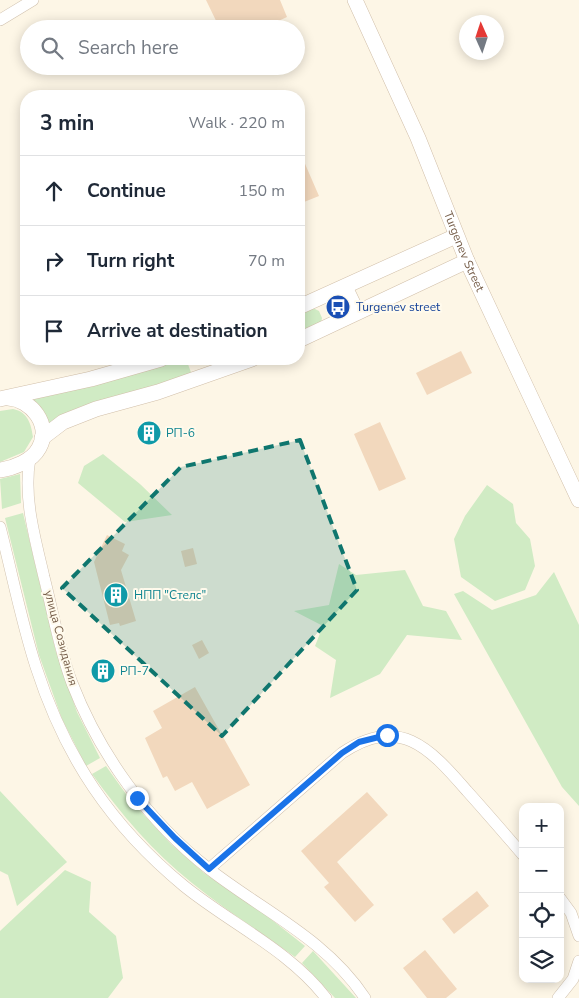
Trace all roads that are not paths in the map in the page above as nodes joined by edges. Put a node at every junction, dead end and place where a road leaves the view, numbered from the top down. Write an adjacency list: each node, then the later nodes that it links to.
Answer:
1 (34, 0): 3 (street)
2 (354, 0): 4 (street, Turgenev Street)
3 (0, 20)
4 (456, 236): 5 (street, Turgenev Street); 6 (street)
5 (467, 261): 8 (street); 16 (street, Turgenev Street)
6 (345, 286): 7 (street); 8 (street)
7 (305, 304)
8 (357, 312): 9 (street)
9 (305, 337)
10 (140, 365): 12 (street)
11 (235, 365): 13 (street)
12 (2, 398): 13 (street)
13 (42, 438): 14 (street)
14 (30, 458): 15 (street); 19 (street, улица Созидания)
15 (0, 470)
16 (579, 500)
17 (0, 527): 23 (street)
18 (519, 850): 19 (street)
19 (209, 869): 24 (street, улица Созидания)
20 (564, 903): 21 (street)
21 (579, 936)
22 (579, 960): 25 (street)
23 (326, 998)
24 (365, 998)
25 (558, 998)

